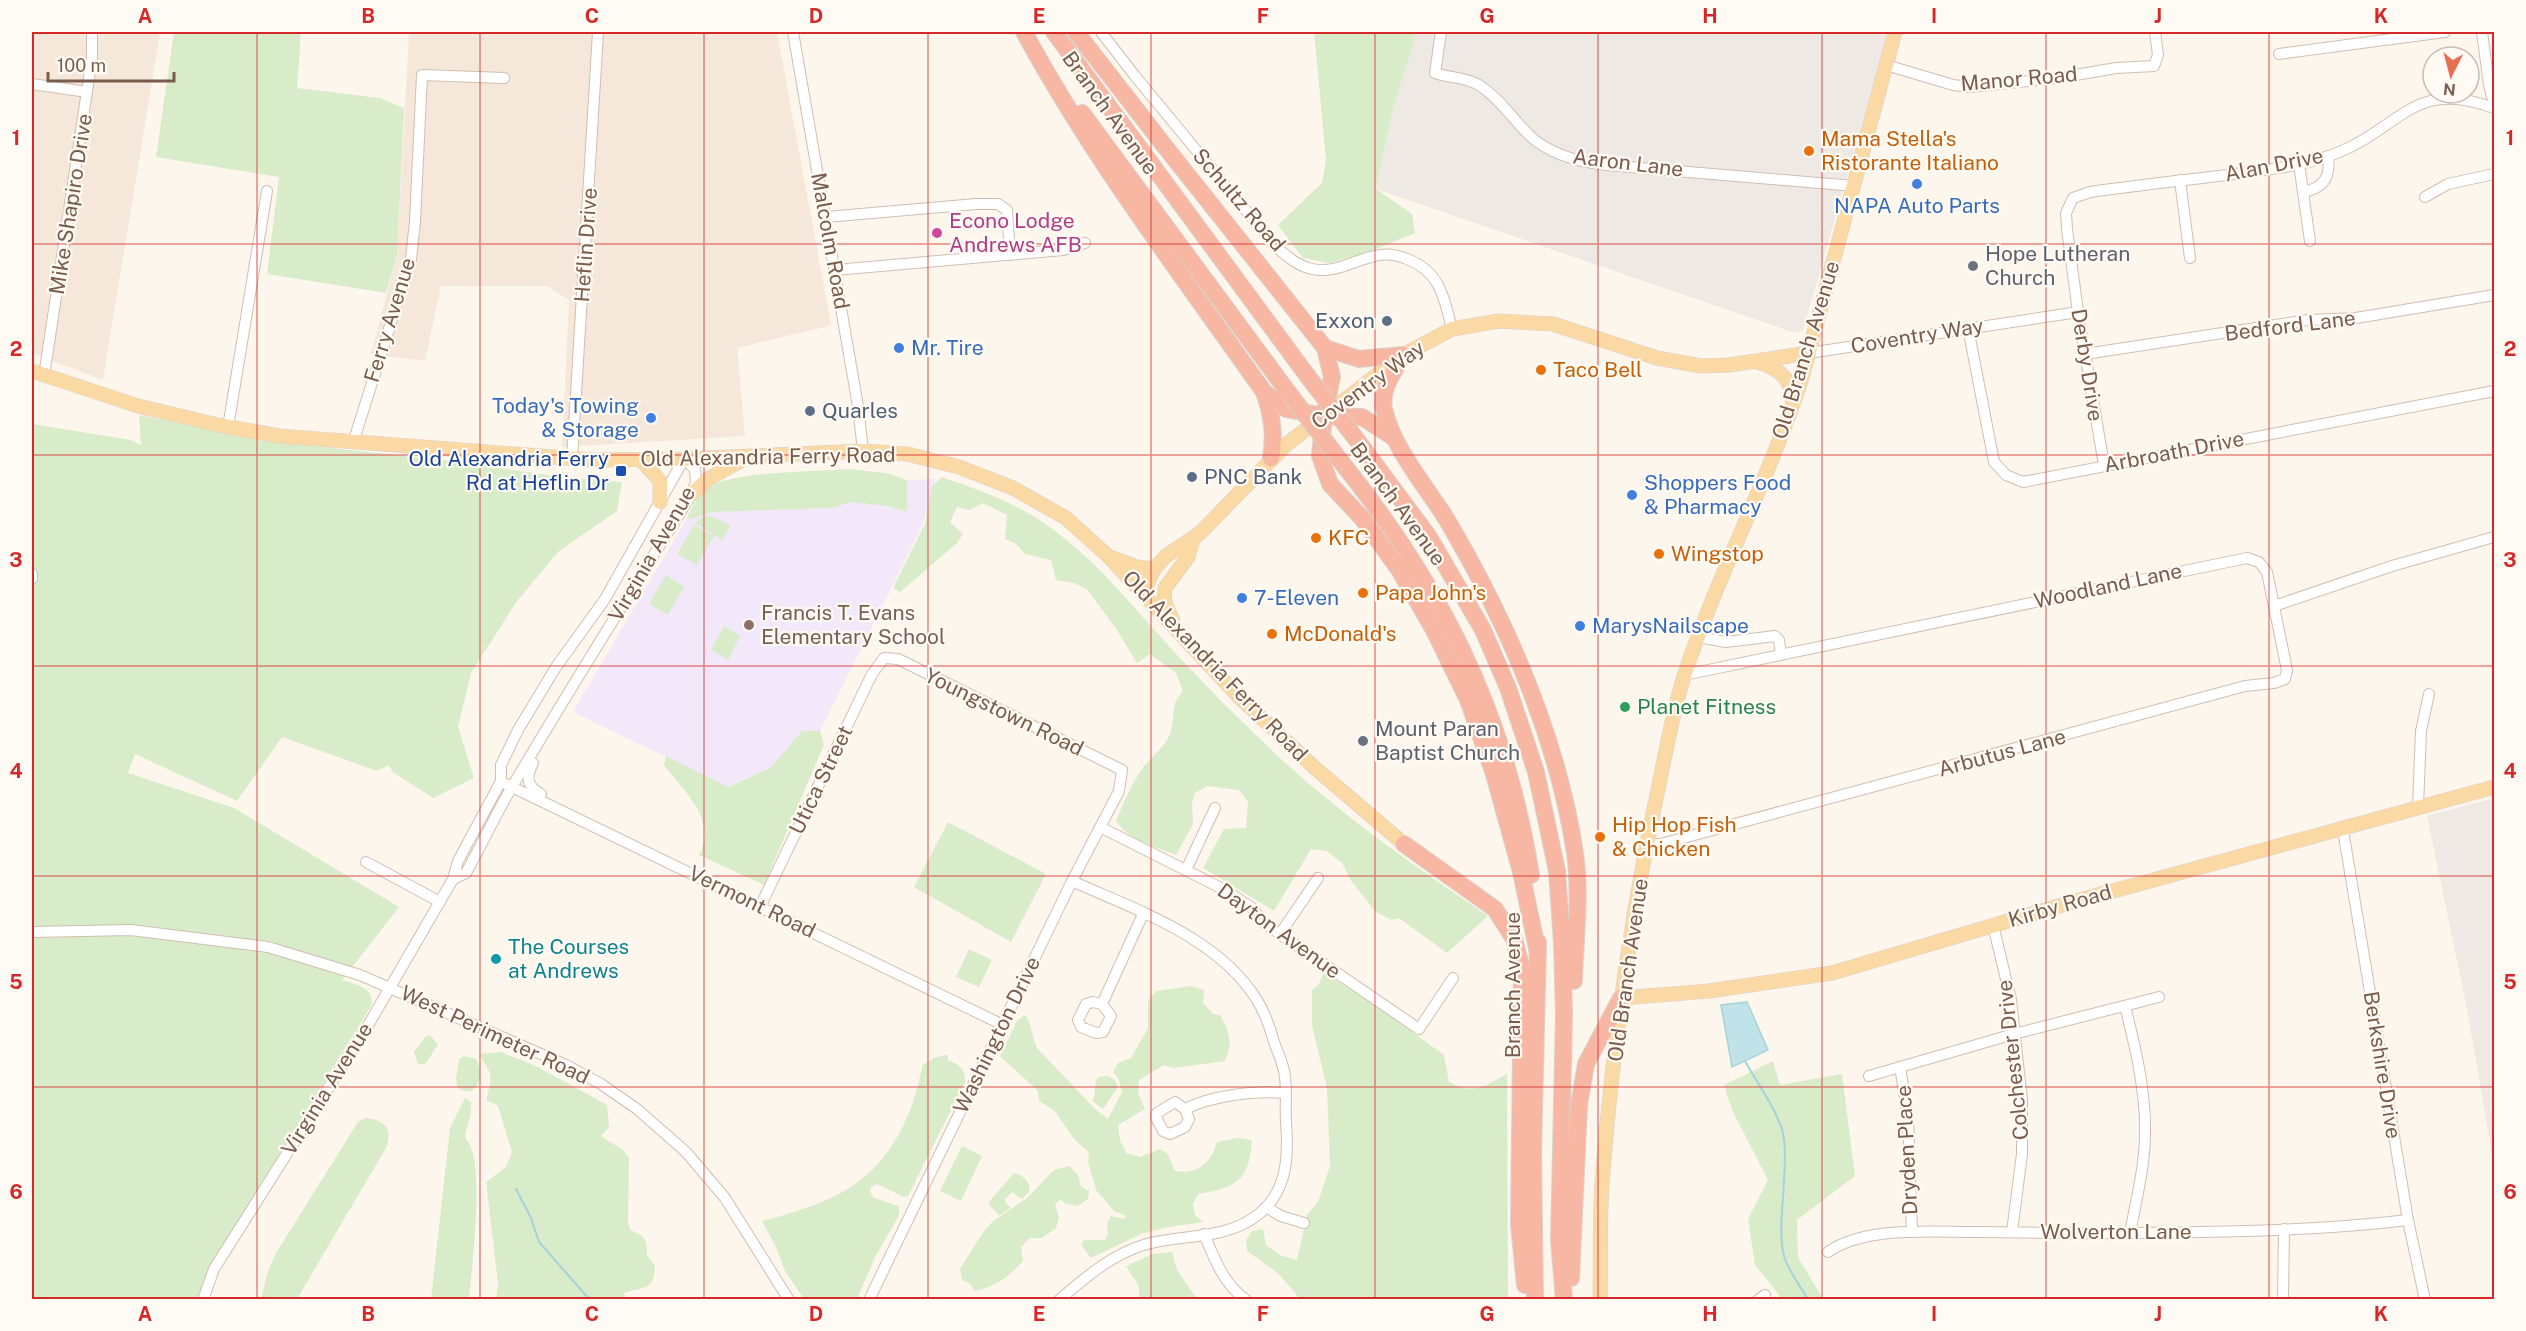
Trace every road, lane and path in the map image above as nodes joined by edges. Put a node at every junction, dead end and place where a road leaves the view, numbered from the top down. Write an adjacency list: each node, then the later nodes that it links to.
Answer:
1 (92, 32): 17 (street, Mike Shapiro Drive)
2 (598, 32): 54 (street, Heflin Drive)
3 (793, 32): 27 (street, Malcolm Road)
4 (1024, 32): 45 (highway); 98 (highway, Branch Avenue, bridge)
5 (1054, 32): 109 (highway, Branch Avenue, bridge)
6 (1076, 32): 38 (highway)
7 (1101, 32): 37 (street, Schultz Road)
8 (1441, 32): 23 (street, Aaron Lane)
9 (1895, 32): 14 (main road, Old Branch Avenue)
10 (2155, 32): 14 (street, Manor Road)
11 (2445, 32): 13 (street)
12 (2481, 32): 18 (street)
13 (2279, 54)
14 (1886, 65): 23 (main road, Old Branch Avenue)
15 (504, 78): 50 (street, Ferry Avenue)
16 (32, 84): 17 (street)
17 (87, 92): 43 (street, Mike Shapiro Drive)
18 (2494, 106): 19 (street, Alan Drive)
19 (2328, 156): 20 (street, Alan Drive); 25 (street)
20 (2299, 164): 22 (street, Alan Drive); 25 (street)
21 (2494, 174): 26 (street)
22 (2180, 180): 28 (street, Alan Drive); 32 (street)
23 (1854, 186): 39 (main road, Old Branch Avenue)
24 (267, 191): 48 (street)
25 (2303, 192): 29 (street)
26 (2425, 197)
27 (826, 217): 31 (street); 33 (street, Malcolm Road)
28 (2067, 229): 35 (street, Derby Drive)
29 (2310, 241)
30 (1085, 243): 31 (street)
31 (1010, 255): 33 (street)
32 (2190, 258)
33 (835, 270): 51 (street, Malcolm Road)
34 (2494, 295): 40 (street, Bedford Lane)
35 (2078, 312): 36 (street, Coventry Way); 40 (street, Derby Drive)
36 (1968, 328): 39 (street, Coventry Way); 57 (street, Arbroath Drive)
37 (1452, 329): 41 (main road, Coventry Way); 42 (main road, Coventry Way)
38 (1325, 348): 41 (highway); 47 (highway)
39 (1809, 353): 42 (main road, Coventry Way); 46 (main road, Old Branch Avenue)
40 (2085, 354): 57 (street, Derby Drive)
41 (1403, 355): 47 (main road, Coventry Way); 49 (highway)
42 (1756, 362): 46 (main road)
43 (38, 373): 48 (main road, Old Alexandria Ferry Road)
44 (2494, 391): 57 (street, Arbroath Drive)
45 (1264, 392): 47 (highway); 53 (highway)
46 (1793, 406): 70 (main road, Old Branch Avenue)
47 (1324, 416): 49 (highway); 53 (main road, Coventry Way); 98 (highway)
48 (228, 427): 50 (main road, Old Alexandria Ferry Road)
49 (1393, 436): 109 (highway)
50 (353, 443): 54 (main road, Old Alexandria Ferry Road)
51 (863, 451): 52 (main road, Old Alexandria Ferry Road); 62 (main road, Old Alexandria Ferry Road)
52 (751, 455): 55 (main road, Old Alexandria Ferry Road); 58 (main road)
53 (1271, 458): 61 (main road, Coventry Way)
54 (572, 459): 56 (main road, Old Alexandria Ferry Road)
55 (684, 459): 56 (main road, Old Alexandria Ferry Road); 58 (street, Virginia Avenue); 59 (street, Virginia Avenue)
56 (641, 460): 59 (main road)
57 (2104, 465)
58 (692, 494): 75 (street, Virginia Avenue)
59 (660, 502): 77 (street, Virginia Avenue)
60 (2494, 537): 68 (street)
61 (1193, 539): 63 (main road, Coventry Way); 65 (main road, Coventry Way)
62 (1108, 556): 63 (main road); 67 (main road, Old Alexandria Ferry Road)
63 (1154, 569): 67 (main road, Coventry Way)
64 (32, 574): 66 (street)
65 (1175, 576): 67 (main road); 69 (main road, Coventry Way)
66 (32, 579)
67 (1143, 594): 69 (main road, Old Alexandria Ferry Road)
68 (2274, 606): 71 (street, Woodland Lane); 86 (street, Arbutus Lane)
69 (1175, 628): 85 (main road, Old Alexandria Ferry Road)
70 (1698, 637): 71 (street); 73 (main road, Old Branch Avenue)
71 (1781, 655): 73 (street, Woodland Lane)
72 (886, 657): 76 (street, Youngstown Road); 93 (street, Utica Street)
73 (1684, 675): 86 (main road, Old Branch Avenue)
74 (2429, 694): 81 (street)
75 (534, 751): 78 (street, Virginia Avenue); 80 (street)
76 (1122, 770): 83 (street, Washington Drive)
77 (501, 781): 78 (street, Vermont Road); 90 (street, Virginia Avenue)
78 (512, 786): 80 (street, Vermont Road); 90 (street, Virginia Avenue)
79 (2494, 787): 81 (main road, Kirby Road)
80 (554, 806): 93 (street, Vermont Road)
81 (2418, 807): 84 (main road, Kirby Road)
82 (1215, 808): 88 (street)
83 (1100, 827): 88 (street, Dayton Avenue); 91 (street, Washington Drive)
84 (2343, 830): 95 (main road, Kirby Road); 113 (street, Berkshire Drive)
85 (1404, 844): 126 (highway)
86 (1647, 844): 102 (main road, Old Branch Avenue)
87 (366, 862): 92 (street)
88 (1186, 870): 97 (street, Dayton Avenue)
89 (1318, 878): 97 (street)
90 (453, 879): 92 (street, Virginia Avenue)
91 (1072, 881): 94 (street); 105 (street, Washington Drive)
92 (440, 902): 100 (street, Virginia Avenue)
93 (760, 906): 105 (street, Vermont Road)
94 (1143, 914): 103 (street); 110 (street)
95 (1993, 925): 102 (main road, Kirby Road); 106 (street, Colchester Drive)
96 (32, 932): 100 (street, West Perimeter Road)
97 (1280, 934): 99 (street, Dayton Avenue)
98 (1538, 953): 127 (highway, Branch Avenue)
99 (1454, 978)
100 (388, 986): 121 (street, Virginia Avenue); 122 (street, West Perimeter Road)
101 (2159, 997): 104 (street)
102 (1621, 998): 129 (highway); 130 (main road, Old Branch Avenue)
103 (1102, 1004)
104 (2125, 1005): 106 (street); 118 (street)
105 (1003, 1025): 123 (street, Washington Drive)
106 (2014, 1034): 107 (street); 117 (street, Colchester Drive)
107 (1900, 1067): 108 (street); 116 (street, Dryden Place)
108 (1869, 1076)
109 (1562, 1091): 128 (highway, Branch Avenue)
110 (1284, 1093): 111 (street); 112 (street)
111 (1185, 1109)
112 (1266, 1207): 114 (street); 119 (street)
113 (2408, 1220): 115 (street, Wolverton Lane); 132 (street, Berkshire Drive)
114 (1304, 1223)
115 (2284, 1229): 118 (street, Wolverton Lane); 131 (street)
116 (1911, 1232): 117 (street, Wolverton Lane); 120 (street, Wolverton Lane)
117 (2012, 1232): 118 (street, Wolverton Lane)
118 (2130, 1233)
119 (1204, 1234): 124 (street); 125 (street)
120 (1828, 1251)
121 (203, 1299)
122 (789, 1299)
123 (869, 1299)
124 (1059, 1299)
125 (1246, 1299)
126 (1526, 1299)
127 (1535, 1299)
128 (1564, 1299)
129 (1571, 1299)
130 (1600, 1299)
131 (2283, 1299)
132 (2425, 1299)

